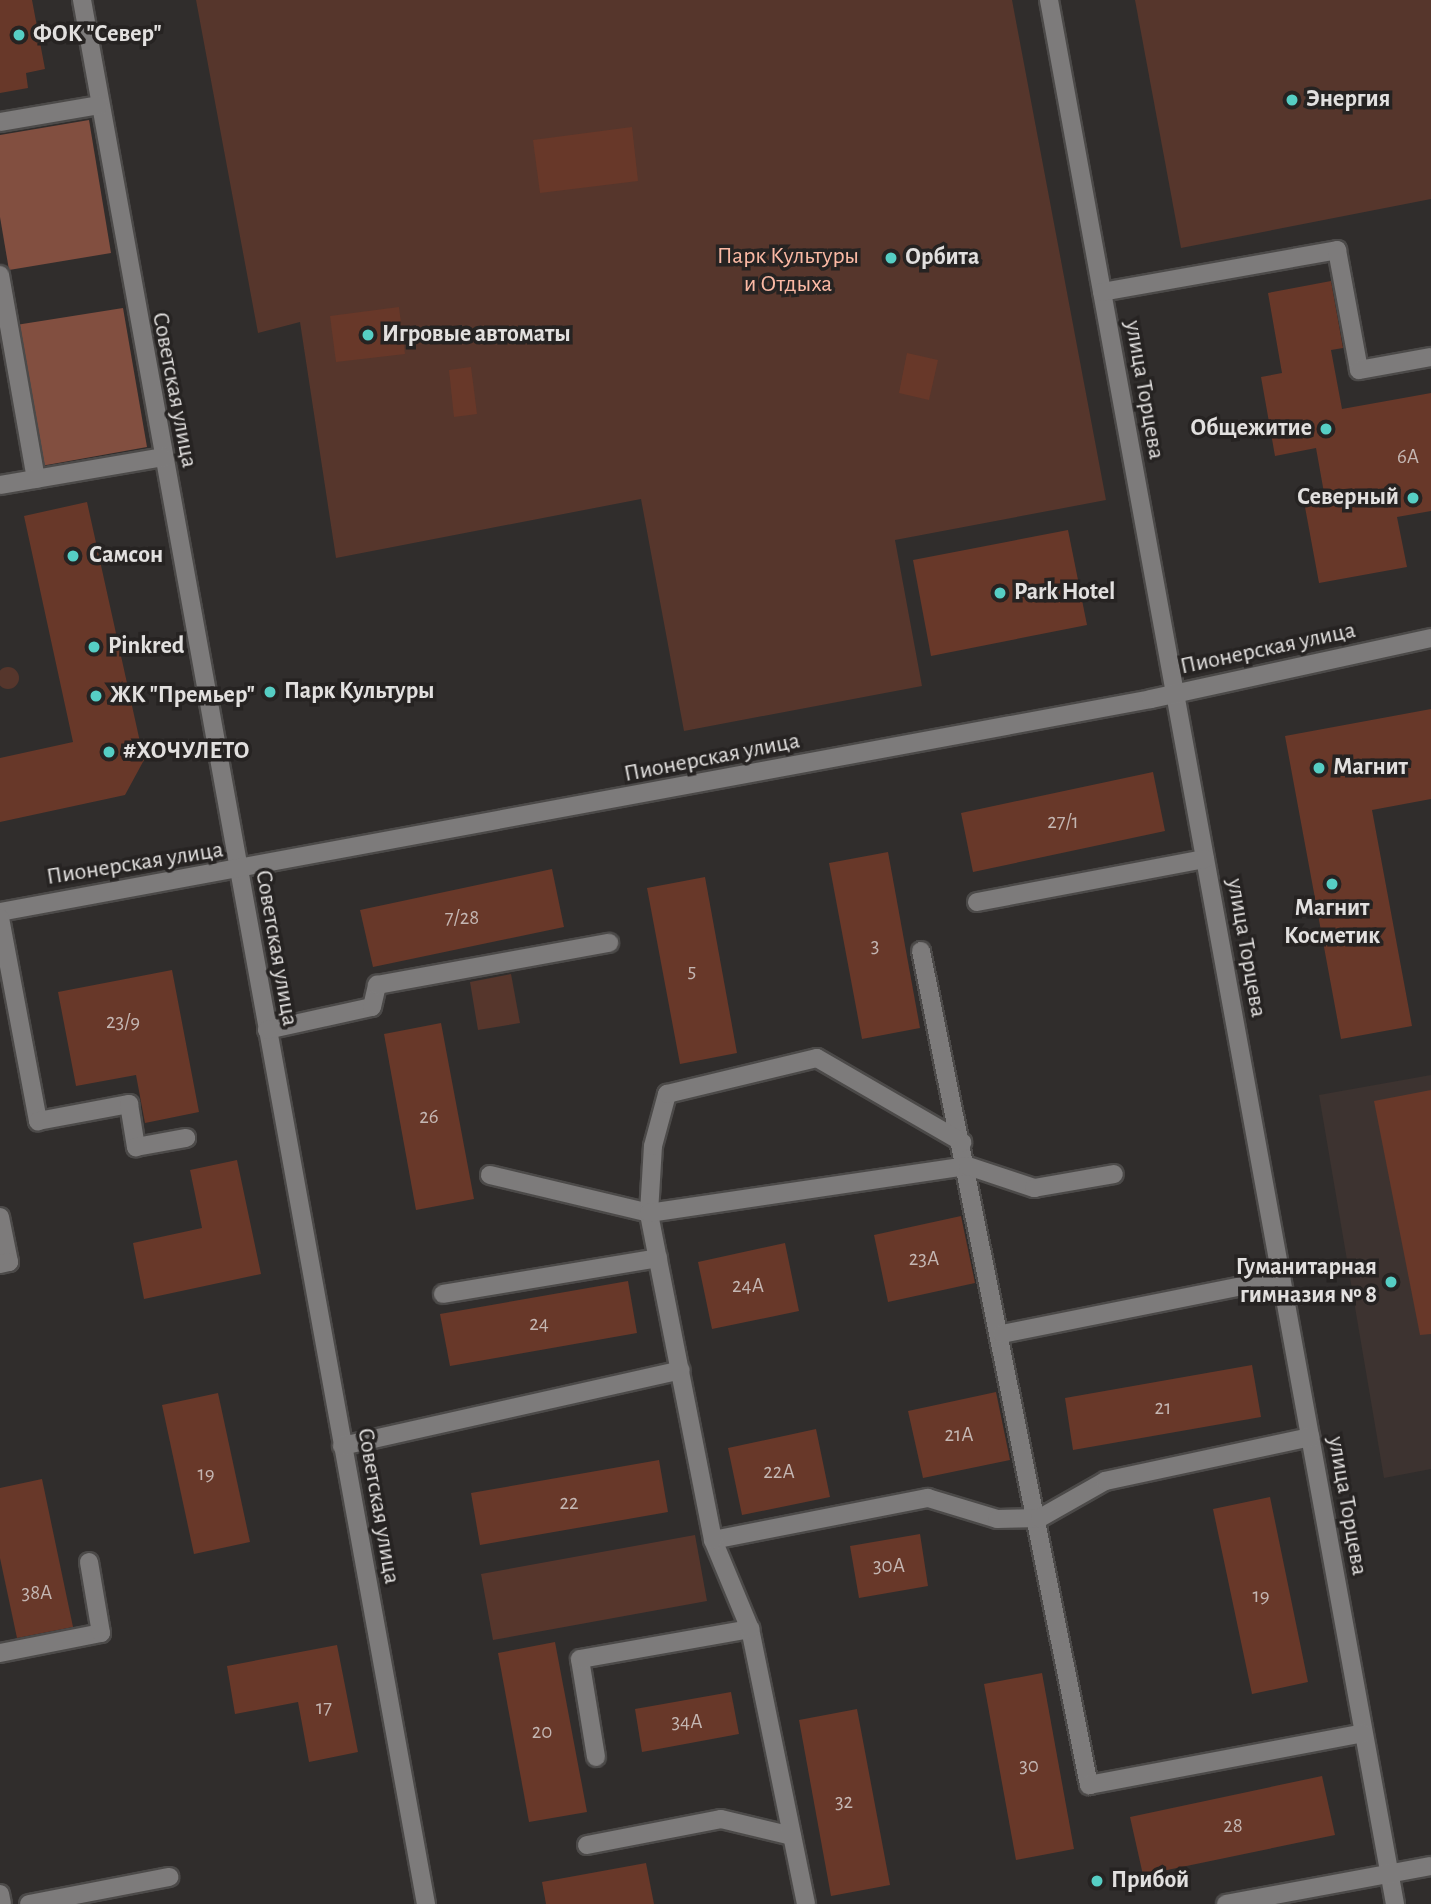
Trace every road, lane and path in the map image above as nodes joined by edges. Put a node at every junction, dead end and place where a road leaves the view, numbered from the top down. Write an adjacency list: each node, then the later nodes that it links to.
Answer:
1 (82, 0): 3 (street, Советская улица)
2 (1049, 0): 6 (street, улица Торцева)
3 (99, 105): 4 (street); 8 (street, Советская улица)
4 (0, 122)
5 (0, 275): 9 (street)
6 (1102, 292): 7 (street); 12 (street, улица Торцева)
7 (1431, 357)
8 (163, 457): 9 (street); 14 (street, Советская улица)
9 (36, 479): 10 (street)
10 (0, 485)
11 (1431, 638): 12 (street, Пионерская улица)
12 (1175, 694): 13 (street, улица Торцева); 14 (street, Пионерская улица)
13 (1205, 859): 15 (street); 30 (street, улица Торцева)
14 (238, 872): 16 (street, Пионерская улица); 20 (street, Советская улица)
15 (977, 902)
16 (0, 912)
17 (0, 918): 21 (street)
18 (609, 943): 20 (street)
19 (921, 951): 22 (street)
20 (267, 1030): 35 (street, Советская улица)
21 (186, 1138)
22 (962, 1142): 23 (street); 26 (street)
23 (968, 1166): 24 (street); 26 (street); 32 (street)
24 (1114, 1174)
25 (490, 1175): 26 (street)
26 (649, 1213): 28 (street)
27 (0, 1217): 29 (street)
28 (658, 1258): 31 (street); 33 (street)
29 (0, 1264)
30 (1281, 1278): 32 (street); 34 (street, улица Торцева)
31 (443, 1294)
32 (1002, 1334): 36 (street)
33 (681, 1370): 35 (street); 37 (street)
34 (1310, 1437): 36 (street); 41 (street, улица Торцева)
35 (342, 1446): 51 (street, Советская улица)
36 (1040, 1518): 37 (street); 41 (street)
37 (713, 1540): 39 (street)
38 (89, 1562): 40 (street)
39 (750, 1629): 42 (street); 43 (street)
40 (0, 1653)
41 (1363, 1732): 46 (street, улица Торцева)
42 (596, 1757)
43 (792, 1836): 44 (street); 52 (street)
44 (587, 1844)
45 (1431, 1866): 46 (street)
46 (1389, 1874): 53 (street); 54 (street, улица Торцева)
47 (169, 1877): 50 (street)
48 (0, 1894): 49 (street)
49 (2, 1904)
50 (29, 1904)
51 (426, 1904)
52 (806, 1904)
53 (1226, 1904)
54 (1395, 1904)

